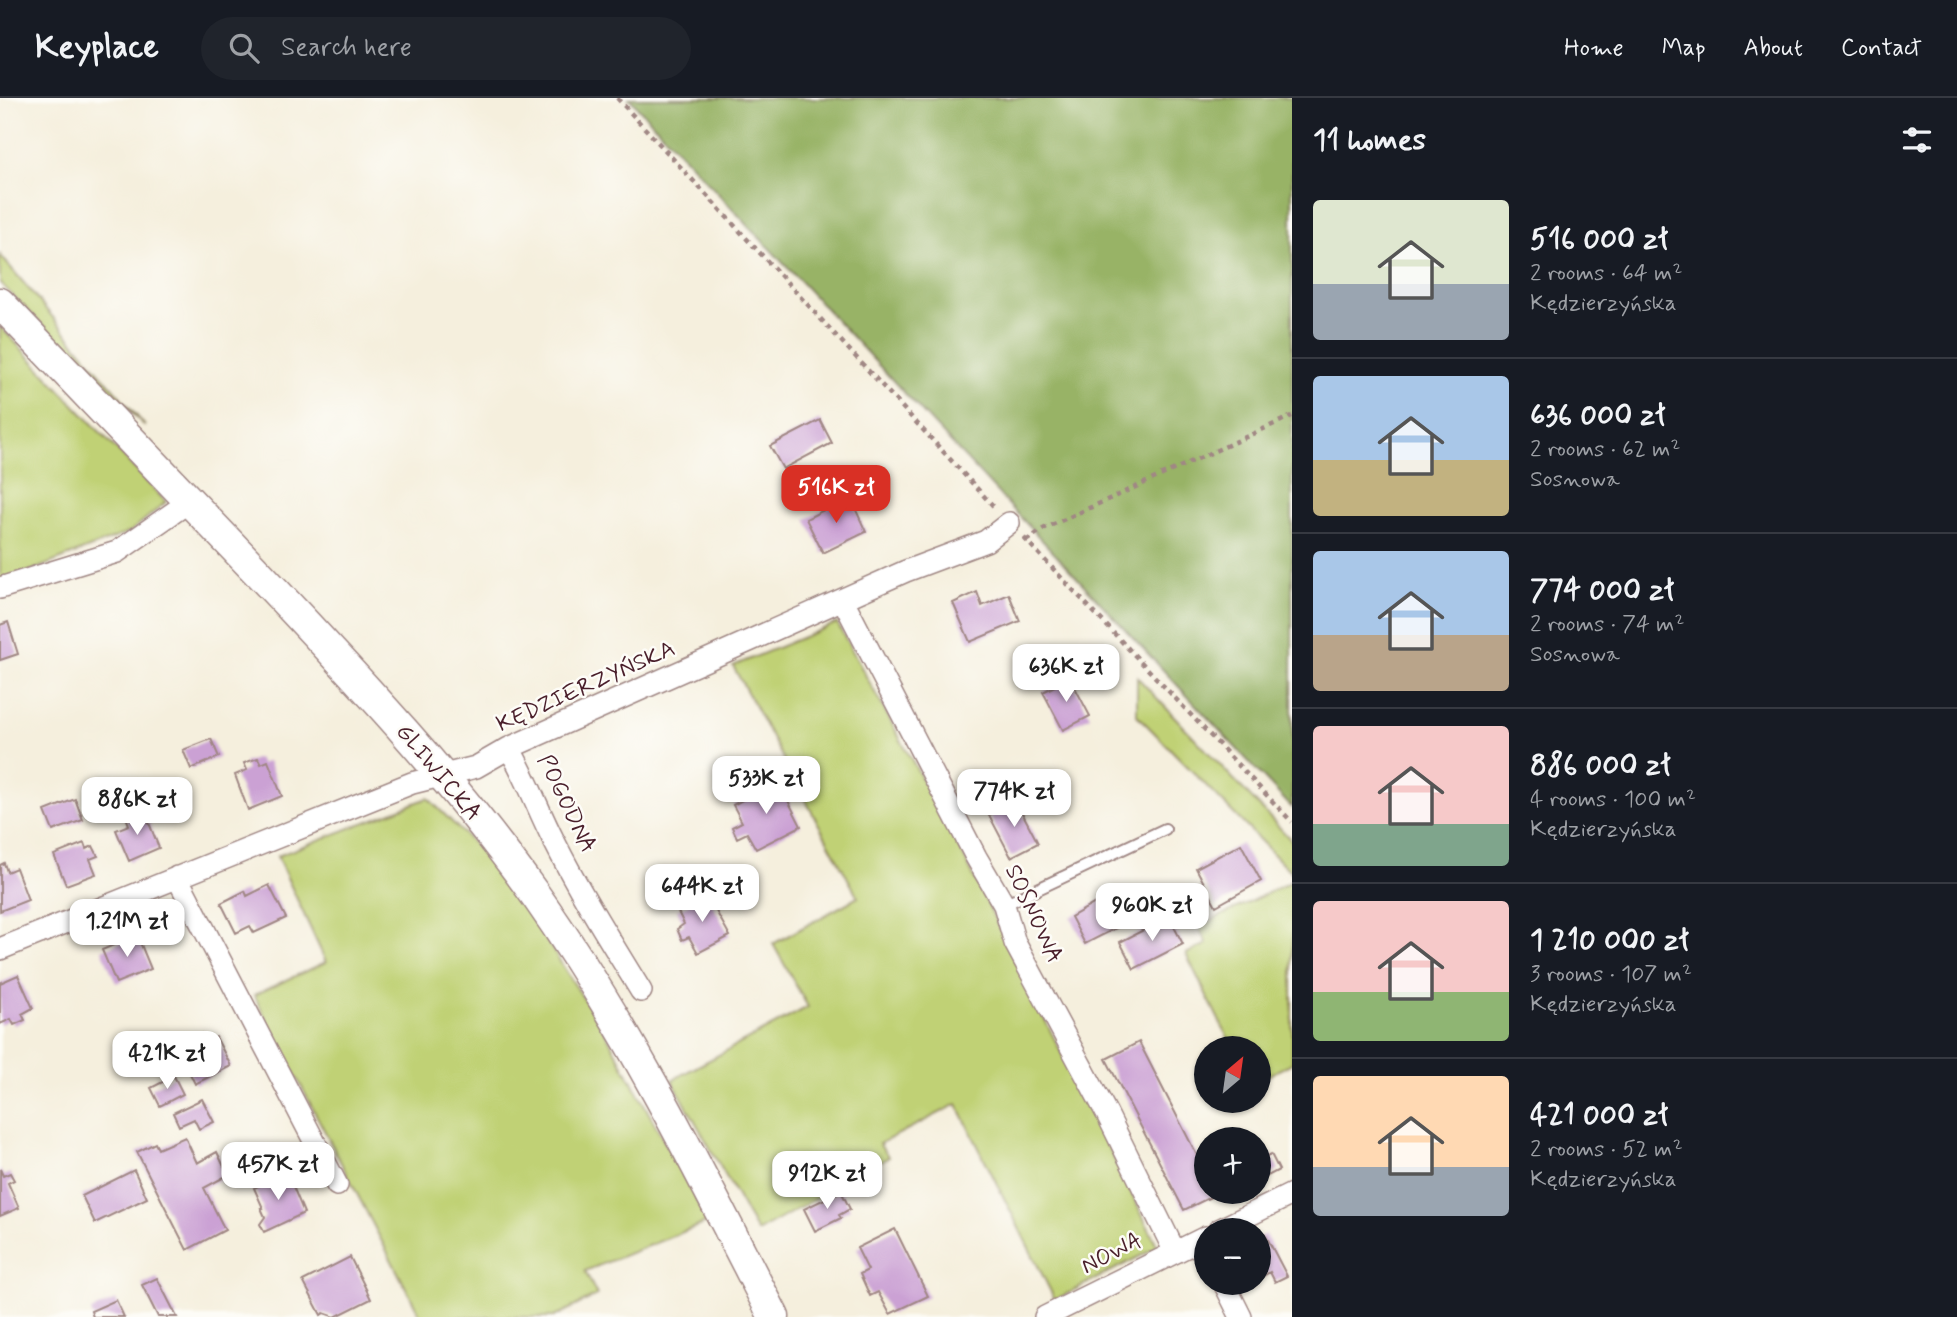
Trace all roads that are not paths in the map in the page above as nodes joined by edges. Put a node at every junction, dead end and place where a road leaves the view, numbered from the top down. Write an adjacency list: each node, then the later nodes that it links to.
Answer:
1 (0, 303): 2 (main road, GLIWICKA)
2 (190, 501): 4 (street); 7 (main road, GLIWICKA)
3 (1009, 523): 5 (street, KĘDZIERZYŃSKA)
4 (0, 588)
5 (842, 600): 6 (street, KĘDZIERZYŃSKA); 10 (street, SOSNOWA)
6 (509, 748): 7 (street, KĘDZIERZYŃSKA); 12 (street, POGODNA)
7 (443, 776): 9 (street, KĘDZIERZYŃSKA); 19 (main road, GLIWICKA)
8 (1165, 829): 10 (lane)
9 (177, 877): 11 (street, KĘDZIERZYŃSKA); 13 (street)
10 (1004, 905): 17 (street, SOSNOWA)
11 (0, 949)
12 (641, 991)
13 (337, 1185)
14 (1292, 1194): 15 (street, NOWA)
15 (1246, 1218)
16 (1194, 1244): 17 (street, NOWA)
17 (1175, 1252): 20 (street, NOWA)
18 (1230, 1295): 21 (street)
19 (775, 1317)
20 (1045, 1317)
21 (1241, 1317)

